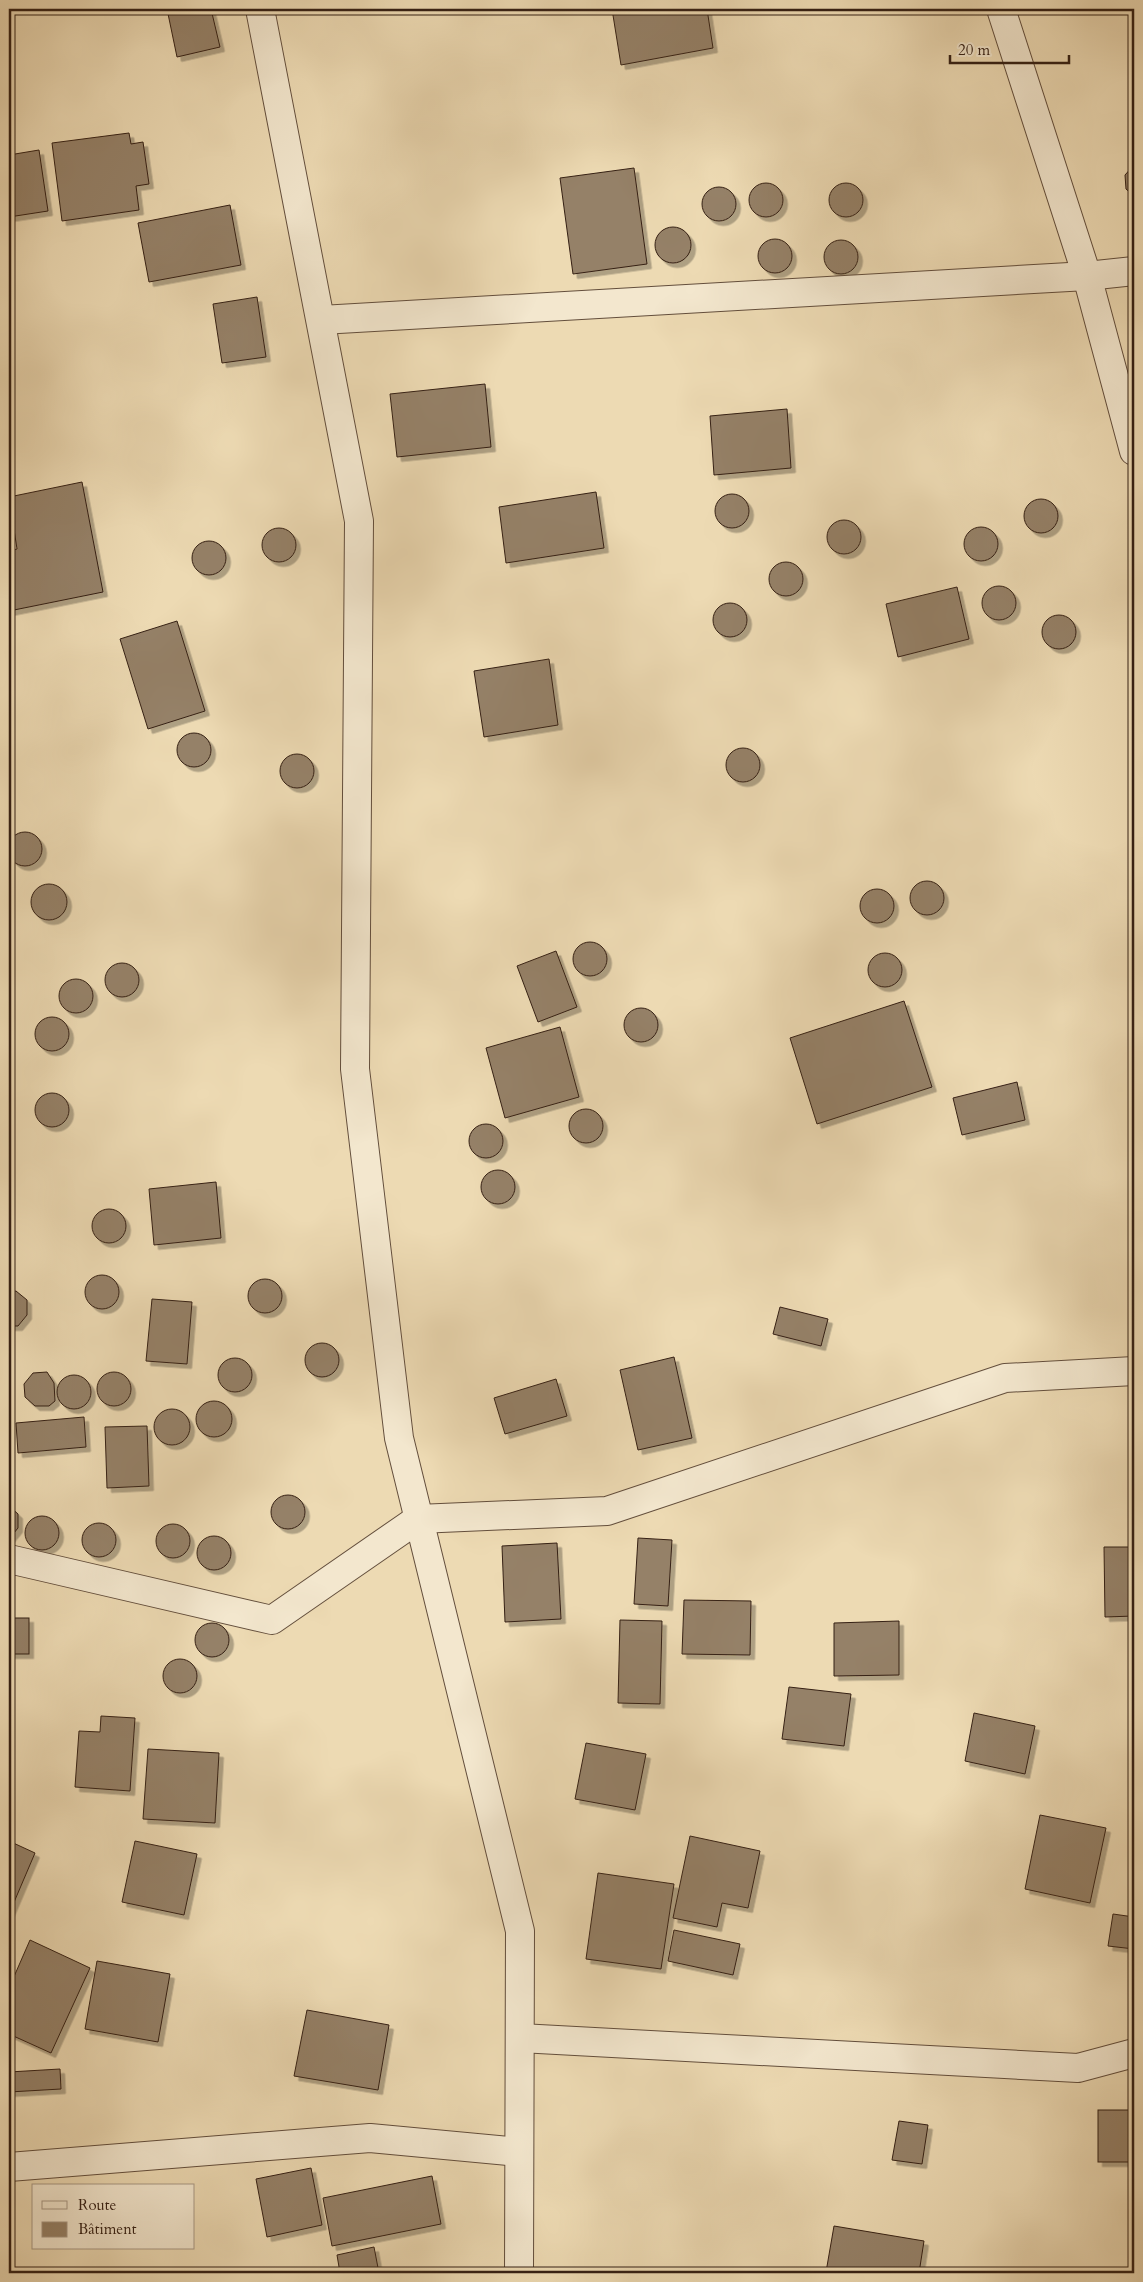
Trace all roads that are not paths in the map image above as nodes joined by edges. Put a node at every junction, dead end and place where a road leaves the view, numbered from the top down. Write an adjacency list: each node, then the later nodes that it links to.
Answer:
1 (260, 9): 5 (street)
2 (1001, 9): 4 (street)
3 (1134, 271): 4 (street)
4 (1087, 276): 5 (street); 6 (street)
5 (321, 320): 8 (street)
6 (1134, 451)
7 (1134, 1371): 8 (street)
8 (418, 1519): 9 (street); 10 (street)
9 (9, 1559)
10 (520, 2038): 11 (street); 12 (street)
11 (1134, 2053)
12 (519, 2152): 13 (street); 14 (street)
13 (9, 2167)
14 (520, 2273)

